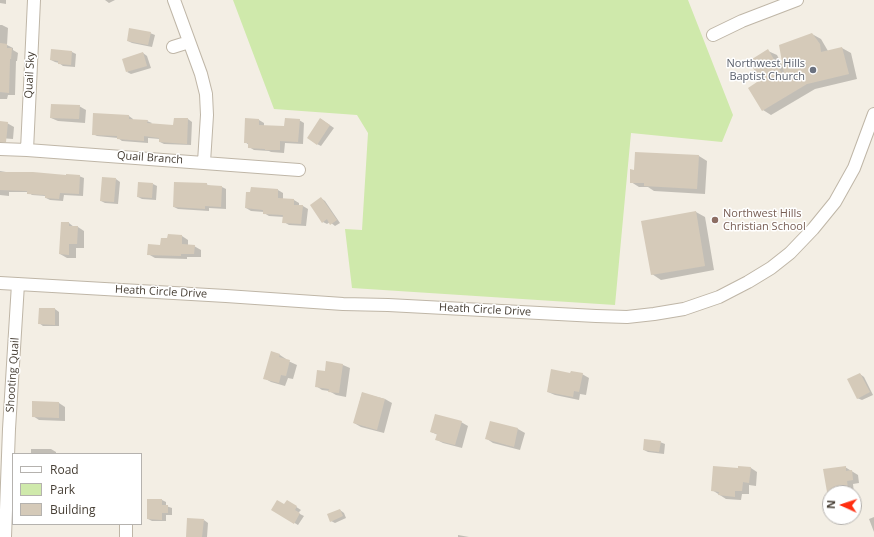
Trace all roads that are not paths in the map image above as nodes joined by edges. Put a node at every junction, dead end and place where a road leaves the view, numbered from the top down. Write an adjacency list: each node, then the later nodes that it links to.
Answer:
1 (34, 0): 9 (street, Quail Sky)
2 (174, 0): 5 (street)
3 (797, 0): 4 (street)
4 (713, 36)
5 (189, 42): 6 (street); 10 (street)
6 (173, 47)
7 (874, 114): 13 (street, Heath Circle Drive)
8 (0, 149): 9 (street, Quail Branch)
9 (27, 150): 10 (street, Quail Branch)
10 (204, 162): 11 (street, Quail Branch)
11 (299, 170)
12 (0, 284): 13 (street, Heath Circle Drive)
13 (18, 284): 15 (street, Shooting Quail)
14 (126, 525): 16 (street)
15 (5, 537)
16 (126, 537)

